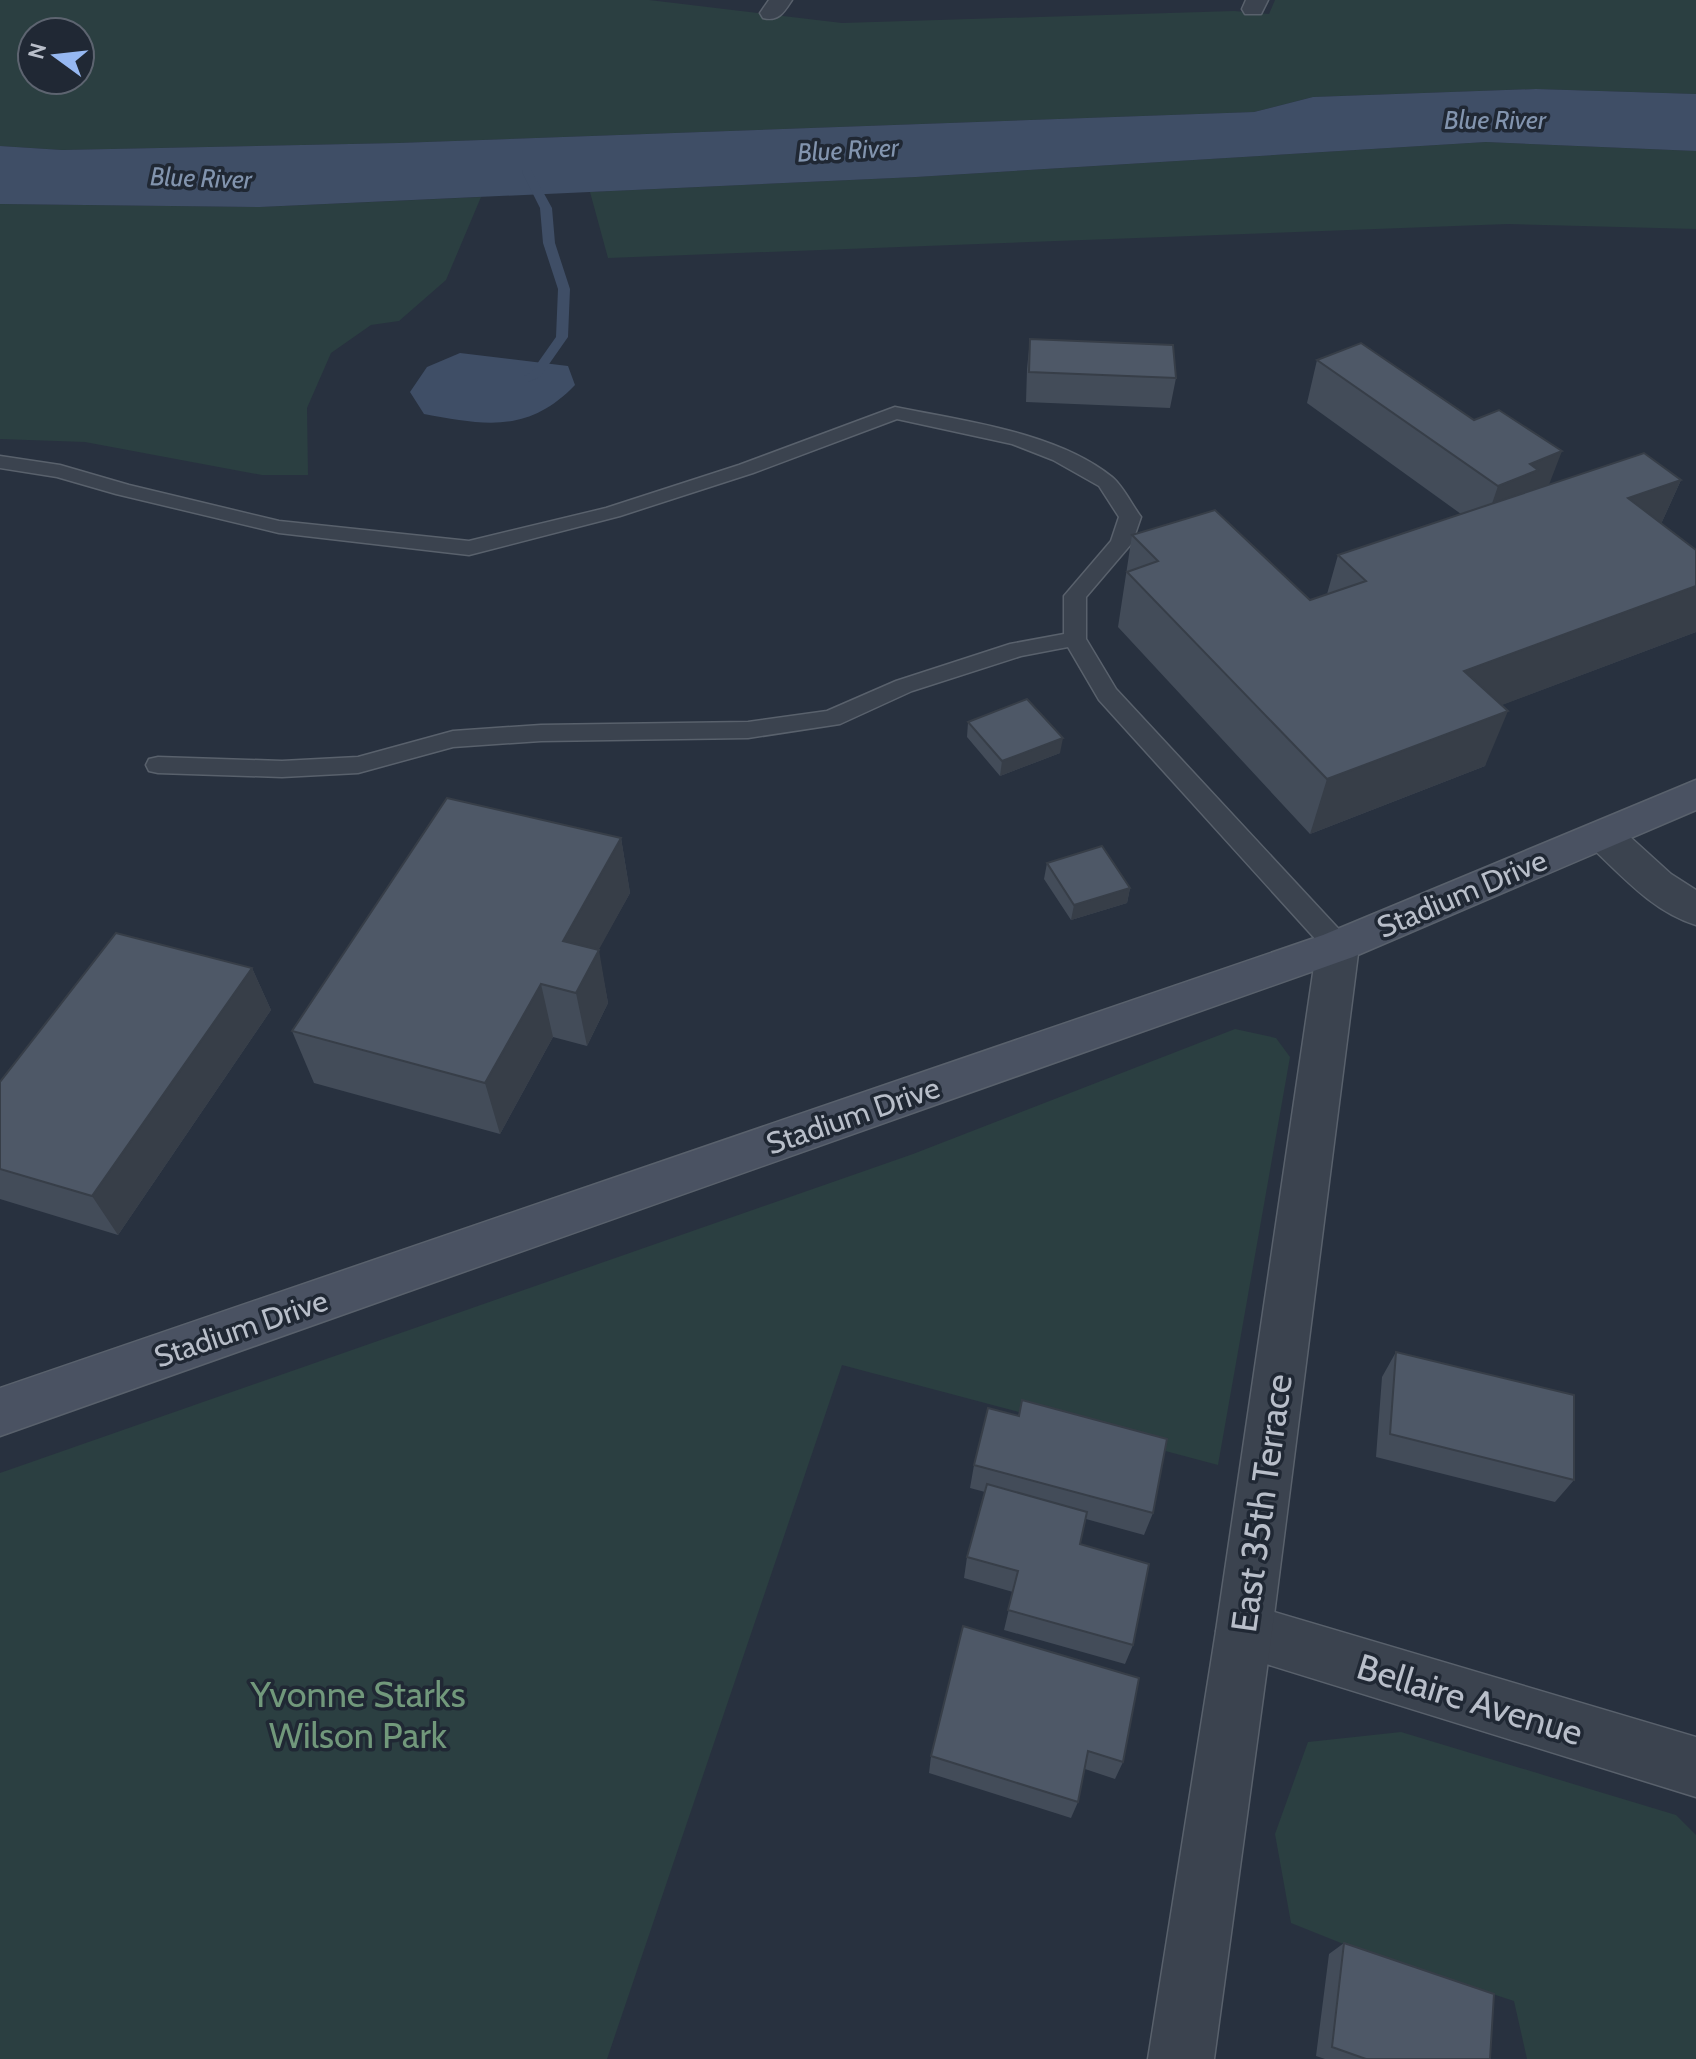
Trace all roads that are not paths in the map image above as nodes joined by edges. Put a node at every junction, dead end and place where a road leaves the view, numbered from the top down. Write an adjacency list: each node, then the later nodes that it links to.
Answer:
1 (2, 465): 2 (lane)
2 (1075, 639): 3 (lane); 7 (lane)
3 (158, 765)
4 (1696, 794): 5 (main road, Stadium Drive)
5 (1603, 835): 6 (street); 7 (main road, Stadium Drive)
6 (1696, 910)
7 (1338, 946): 8 (main road, Stadium Drive); 9 (street, East 35th Terrace)
8 (0, 1412)
9 (1244, 1631): 10 (street, Bellaire Avenue); 11 (street, East 35th Terrace)
10 (1696, 1767)
11 (1181, 2059)

